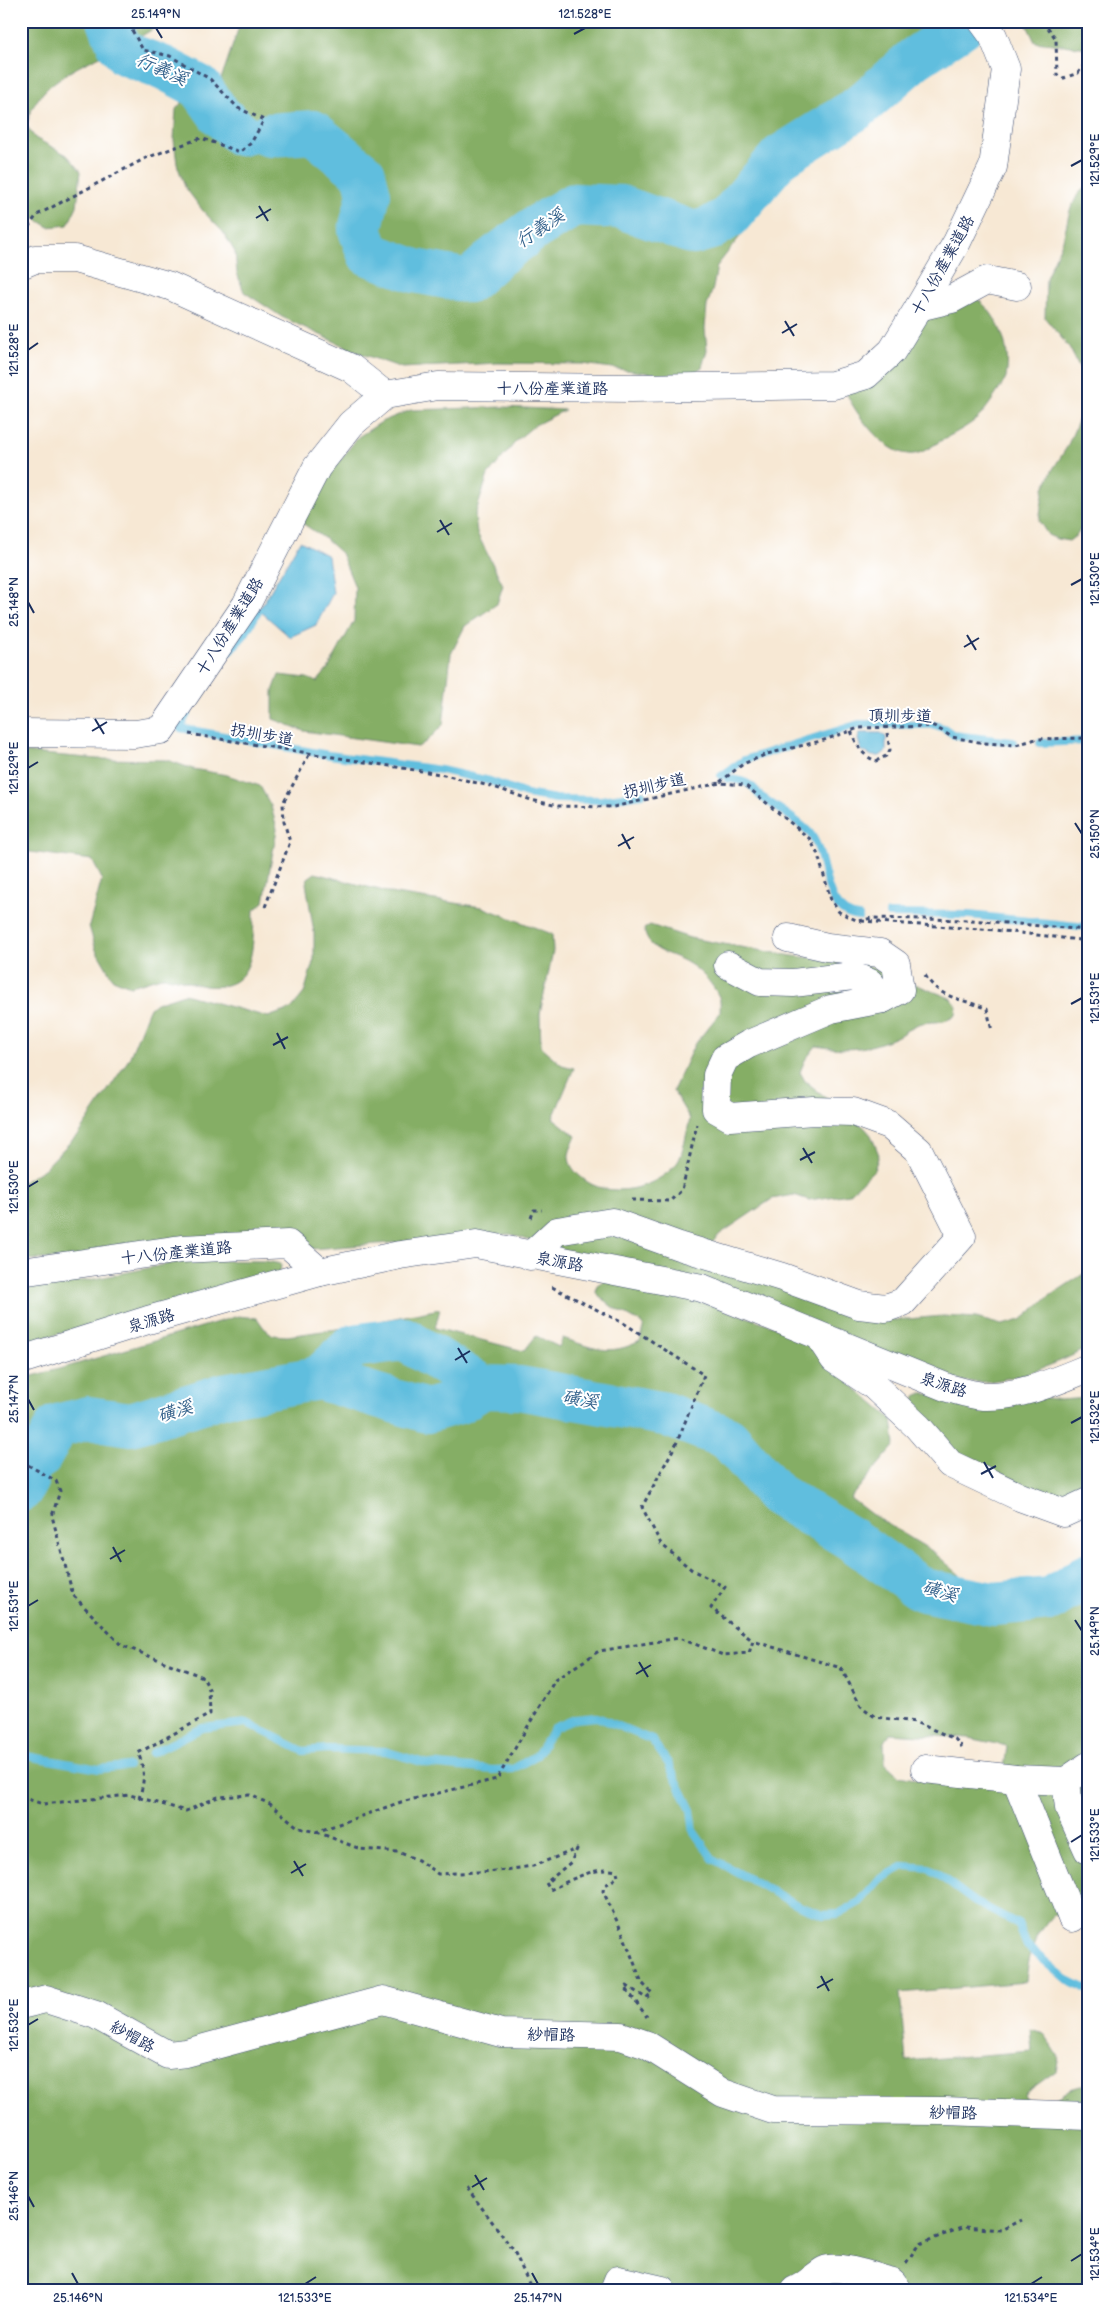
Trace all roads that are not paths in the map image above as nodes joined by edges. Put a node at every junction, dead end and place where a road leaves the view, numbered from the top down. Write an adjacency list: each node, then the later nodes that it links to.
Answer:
1 (982, 21): 4 (street, 十八份產業道路)
2 (21, 265): 5 (street)
3 (1017, 286): 4 (street)
4 (919, 307): 5 (street, 十八份產業道路)
5 (385, 395): 6 (street, 十八份產業道路)
6 (21, 733)
7 (788, 938): 9 (street)
8 (728, 965): 9 (street)
9 (883, 999): 10 (street)
10 (530, 1256): 12 (street, 泉源路); 13 (street, 泉源路)
11 (21, 1272): 12 (street, 十八份產業道路)
12 (320, 1272): 14 (street, 泉源路)
13 (819, 1337): 15 (street, 泉源路); 16 (street)
14 (21, 1360)
15 (1088, 1368)
16 (1088, 1502)
17 (925, 1769): 19 (street)
18 (1077, 1774): 19 (street); 20 (street)
19 (1016, 1779): 21 (street)
20 (1088, 1850)
21 (1072, 1918)
22 (21, 2005): 23 (street, 紗帽路)
23 (1088, 2116)
24 (895, 2286): 27 (street)
25 (614, 2290): 26 (street)
26 (662, 2290)
27 (795, 2290)

